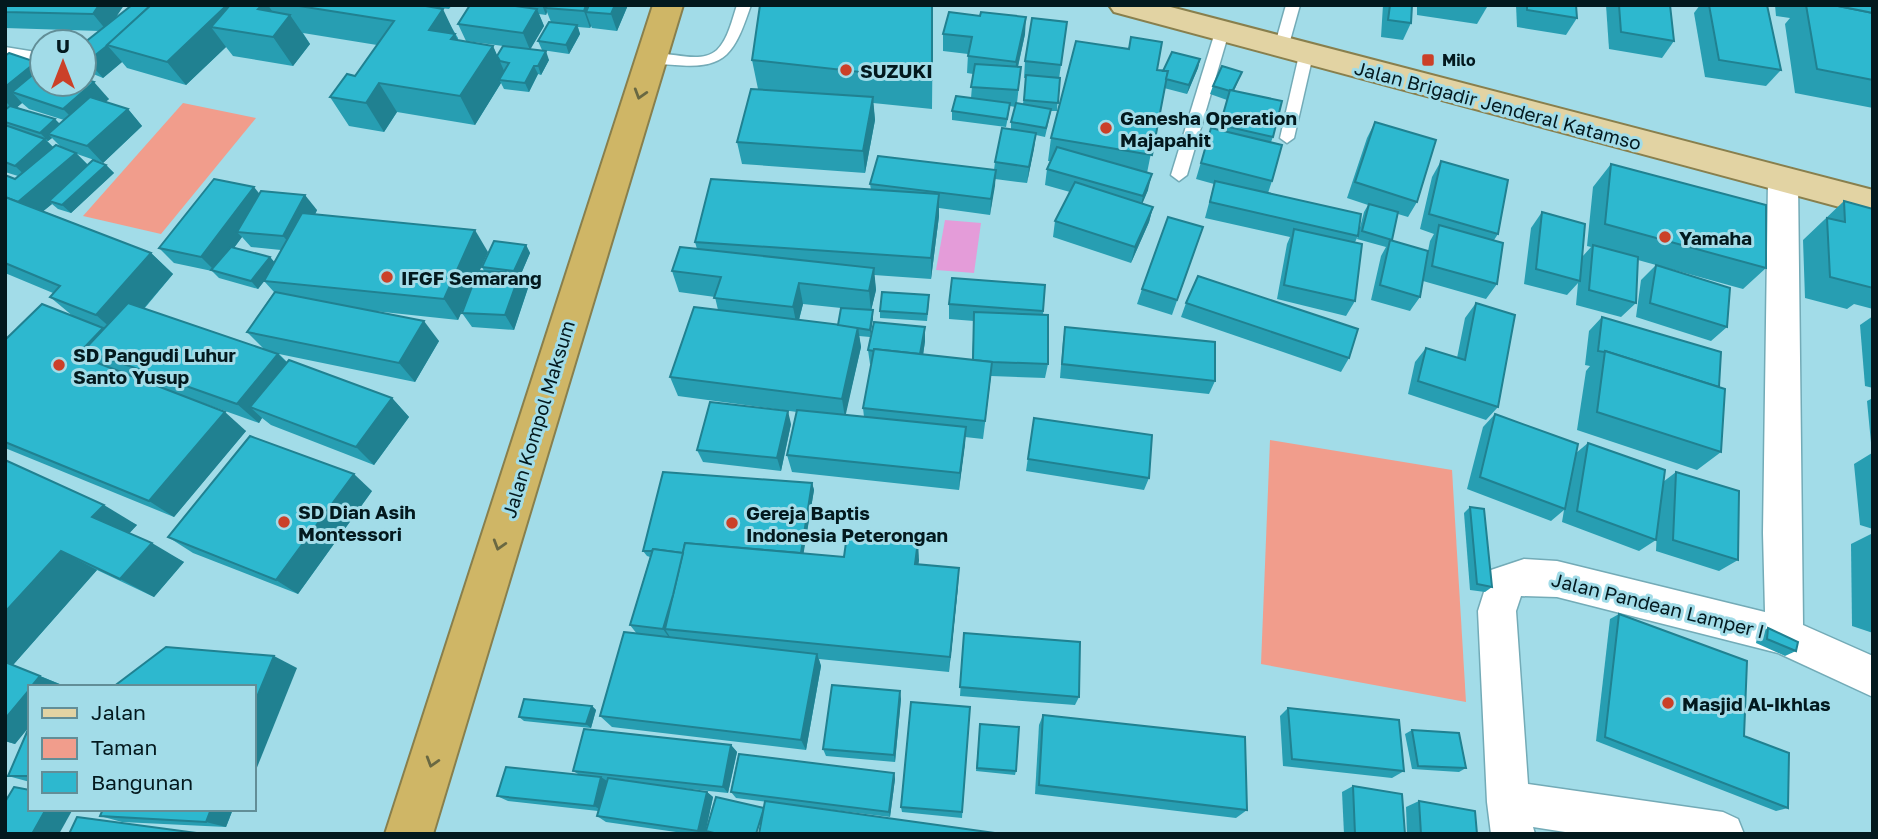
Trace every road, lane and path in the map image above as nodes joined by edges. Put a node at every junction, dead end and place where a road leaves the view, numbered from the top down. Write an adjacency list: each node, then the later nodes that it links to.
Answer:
1 (668, 5): 9 (highway, Jalan Kompol Maksum)
2 (744, 5): 9 (lane)
3 (1293, 5): 7 (lane)
4 (1135, 7): 5 (main road, Jalan Brigadir Jenderal Katamso)
5 (1222, 32): 7 (main road, Jalan Brigadir Jenderal Katamso); 11 (lane)
6 (5, 52): 8 (lane)
7 (1294, 52): 10 (lane); 12 (main road, Jalan Brigadir Jenderal Katamso)
8 (28, 56)
9 (651, 58): 17 (highway, Jalan Kompol Maksum, one-way to 17)
10 (1287, 138)
11 (1179, 174)
12 (1783, 180): 13 (main road, Jalan Brigadir Jenderal Katamso); 14 (street, Jalan Pandean Lamper I)
13 (1873, 203)
14 (1782, 635): 15 (street, Jalan Pandean Lamper I); 16 (street, Jalan Pandean Lamper I)
15 (1873, 677)
16 (1510, 818): 18 (street, Jalan Pandean Lamper I)
17 (409, 834)
18 (1723, 834)

